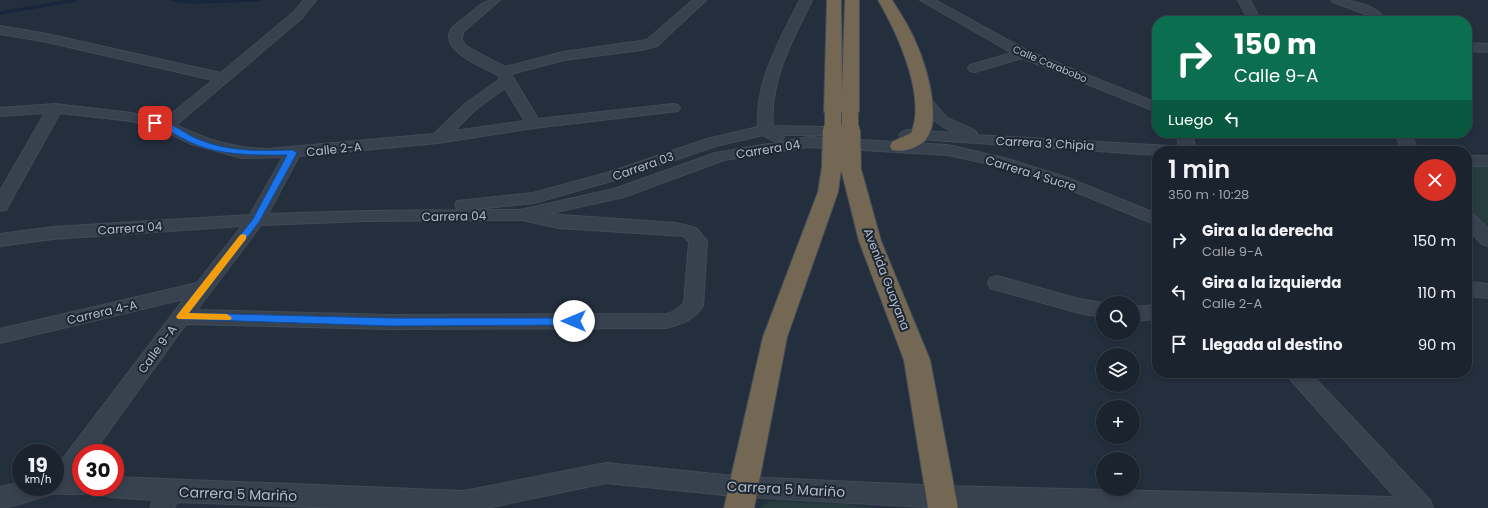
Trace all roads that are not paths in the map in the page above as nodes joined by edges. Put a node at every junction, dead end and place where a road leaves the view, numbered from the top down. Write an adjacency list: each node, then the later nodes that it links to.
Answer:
1 (310, 0): 19 (street)
2 (494, 0): 18 (street)
3 (700, 0): 18 (street)
4 (806, 0): 28 (street)
5 (834, 0): 25 (highway, Avenida Guayana)
6 (852, 0): 25 (highway, Avenida Guayana)
7 (885, 0): 20 (highway)
8 (926, 0): 16 (street, Calle Carabobo)
9 (1244, 0): 11 (street)
10 (1337, 0): 12 (street)
11 (1252, 16)
12 (1376, 16)
13 (0, 30): 19 (street)
14 (1472, 47): 15 (street)
15 (1488, 48)
16 (1023, 54): 17 (street); 21 (street, Calle Carabobo)
17 (975, 68)
18 (505, 76): 26 (street); 30 (street)
19 (224, 78): 27 (street)
20 (923, 99): 29 (highway); 31 (street)
21 (1152, 106)
22 (55, 108): 24 (street, Calle 2-A); 27 (street, Calle 2-A); 39 (street)
23 (673, 108): 26 (street, Calle 2-A)
24 (0, 112)
25 (841, 112): 38 (highway, Avenida Guayana, bridge)
26 (534, 124): 30 (street, Calle 2-A)
27 (166, 126): 35 (street, Calle 2-A)
28 (766, 130): 29 (street, Carrera 03); 32 (street); 41 (street, Carrera 03)
29 (920, 136): 31 (street, Carrera 3 Chipia); 33 (highway)
30 (438, 138): 35 (street, Calle 2-A)
31 (1013, 142): 34 (street, Carrera 3 Chipia)
32 (793, 144): 33 (street, Carrera 04); 40 (street, Carrera 04)
33 (899, 146): 42 (street, Carrera 4 Sucre)
34 (1152, 150)
35 (293, 153): 43 (street, Calle 9-A)
36 (1472, 161): 37 (street)
37 (1488, 161)
38 (842, 168): 61 (highway, Avenida Guayana); 63 (highway, Avenida Guayana)
39 (0, 206)
40 (520, 215): 41 (street, Carrera 04); 54 (street)
41 (366, 216): 43 (street, Carrera 04)
42 (1152, 218)
43 (256, 220): 45 (street, Carrera 04); 48 (street, Calle 9-A)
44 (1472, 223): 46 (street)
45 (0, 240)
46 (1488, 240)
47 (997, 283): 51 (street)
48 (204, 288): 54 (street, Calle 9-A); 55 (street, Carrera 4-A)
49 (1472, 289): 50 (street)
50 (1488, 290)
51 (1096, 309)
52 (1152, 312): 53 (street)
53 (1140, 313)
54 (181, 317): 57 (street, Calle 9-A)
55 (0, 336)
56 (1302, 378): 65 (street)
57 (64, 469)
58 (124, 490): 62 (street, Carrera 5 Mariño)
59 (12, 495): 60 (street)
60 (0, 498)
61 (741, 498): 62 (street, Carrera 5 Mariño); 63 (street, Carrera 5 Mariño)
62 (166, 500)
63 (943, 502): 64 (street, Carrera 5 Mariño)
64 (1406, 508)
65 (1421, 508)

